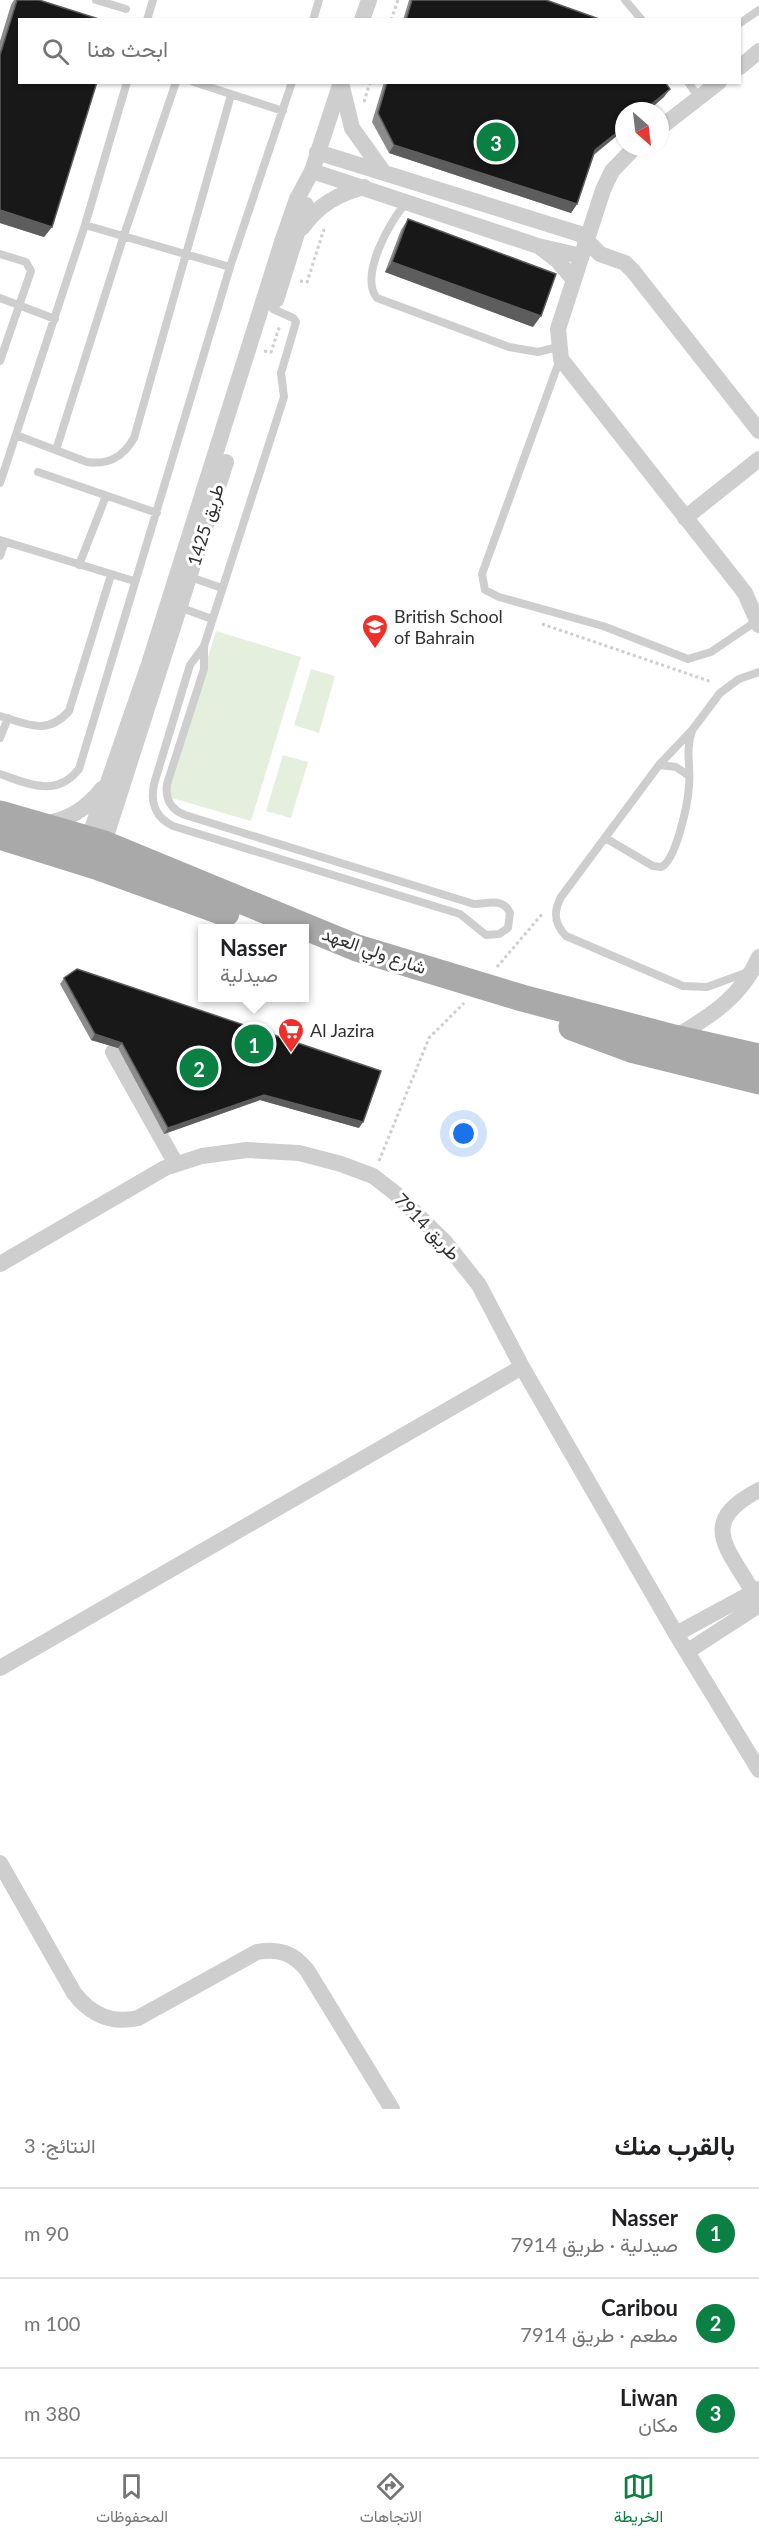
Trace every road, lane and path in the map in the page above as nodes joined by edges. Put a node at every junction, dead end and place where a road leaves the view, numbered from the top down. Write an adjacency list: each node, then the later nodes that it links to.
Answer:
1 (96, 0): 7 (lane)
2 (153, 0): 9 (lane)
3 (319, 0): 10 (lane)
4 (369, 0): 11 (street)
5 (398, 0): 12 (path)
6 (625, 0): 13 (lane)
7 (126, 9)
8 (759, 10): 14 (lane)
9 (148, 18)
10 (313, 18)
11 (363, 18)
12 (393, 18)
13 (640, 18)
14 (741, 22)
15 (759, 51): 16 (street)
16 (741, 65)
17 (126, 84): 36 (lane)
18 (175, 84): 38 (lane)
19 (200, 84): 25 (lane)
20 (291, 84): 27 (lane)
21 (340, 84): 29 (street, طريق 1425)
22 (341, 84): 31 (street)
23 (689, 84): 26 (lane)
24 (716, 84): 26 (street)
25 (231, 95): 27 (lane); 41 (lane)
26 (699, 98): 28 (street)
27 (283, 111): 44 (lane)
28 (669, 121)
29 (317, 152): 31 (street); 32 (street, طريق 1425)
30 (626, 156): 39 (street)
31 (386, 172): 34 (street); 39 (street)
32 (309, 177): 33 (street); 37 (street, طريق 1425); 66 (street, طريق 1425)
33 (364, 187): 34 (street); 37 (street)
34 (383, 194): 35 (street)
35 (407, 202): 40 (street); 51 (lane)
36 (85, 225): 38 (lane); 49 (lane)
37 (298, 233): 48 (street, طريق 1425)
38 (124, 235): 41 (lane); 55 (lane)
39 (586, 238): 43 (street); 53 (street)
40 (538, 246): 43 (street); 45 (street)
41 (184, 252): 44 (lane); 55 (lane)
42 (0, 254): 47 (lane)
43 (581, 256): 45 (street)
44 (230, 267): 60 (lane)
45 (574, 280): 51 (street)
46 (0, 298): 47 (lane)
47 (19, 305): 49 (lane); 50 (lane)
48 (273, 309): 66 (street, طريق 1425); 68 (lane)
49 (55, 318): 54 (lane)
50 (2, 347): 52 (lane)
51 (559, 353): 61 (street); 72 (lane)
52 (0, 362)
53 (759, 431)
54 (16, 435): 55 (lane); 58 (lane)
55 (56, 450)
56 (759, 459): 61 (street)
57 (38, 472): 59 (lane)
58 (0, 483)
59 (106, 495): 60 (lane); 64 (lane)
60 (157, 513): 67 (lane)
61 (685, 518): 72 (street)
62 (2, 541): 63 (lane); 64 (lane)
63 (0, 556)
64 (80, 565): 65 (lane)
65 (111, 575): 67 (lane); 76 (lane)
66 (184, 575): 68 (lane); 69 (street, طريق 1425)
67 (134, 582): 80 (lane)
68 (222, 588): 70 (lane)
69 (174, 605): 70 (lane); 82 (street, طريق 1425); 87 (street, طريق 1425)
70 (212, 619): 73 (lane)
71 (539, 623): 75 (path)
72 (759, 623)
73 (204, 646): 88 (lane); 90 (lane)
74 (759, 672): 77 (lane)
75 (714, 683)
76 (4, 717): 78 (lane)
77 (693, 729): 79 (lane); 81 (lane)
78 (0, 738)
79 (659, 765): 81 (lane); 86 (lane)
80 (0, 774)
81 (689, 776): 86 (lane)
82 (106, 783): 84 (street); 87 (street, طريق 1425)
83 (0, 814): 84 (main road, شارع ولي العهد)
84 (34, 824): 87 (main road, شارع ولي العهد)
85 (0, 836): 87 (main road, شارع ولي العهد)
86 (607, 839): 95 (lane)
87 (92, 852): 91 (main road, شارع ولي العهد); 92 (main road, شارع ولي العهد)
88 (480, 904): 90 (lane); 90 (lane)
89 (544, 912): 96 (path)
90 (470, 920)
91 (259, 924)
92 (291, 924)
93 (309, 931): 96 (main road, شارع ولي العهد)
94 (309, 943): 96 (main road, شارع ولي العهد)
95 (756, 963): 98 (street)
96 (477, 990): 97 (main road, شارع ولي العهد); 103 (path)
97 (520, 1004): 98 (main road, شارع ولي العهد); 101 (main road, شارع ولي العهد)
98 (674, 1038): 100 (main road, شارع ولي العهد)
99 (113, 1052): 102 (street)
100 (759, 1057)
101 (759, 1081)
102 (176, 1164): 103 (street, طريق 7914); 104 (street, طريق 7914)
103 (374, 1176): 105 (street, طريق 7914)
104 (0, 1264)
105 (522, 1367): 108 (street, طريق 7914); 110 (street)
106 (759, 1490): 107 (street)
107 (757, 1595): 108 (street); 109 (street)
108 (676, 1634): 109 (street, طريق 7914)
109 (688, 1651): 111 (street, طريق 7914)
110 (0, 1668)
111 (759, 1770)
112 (0, 1863): 113 (street)
113 (392, 2109)

